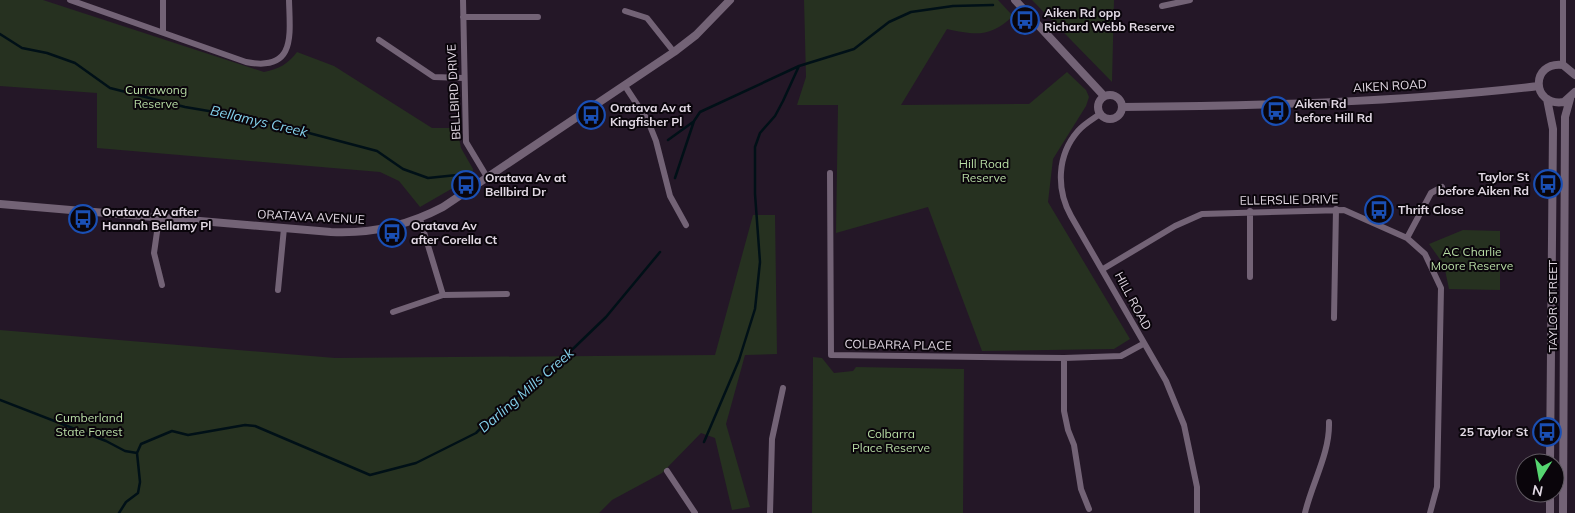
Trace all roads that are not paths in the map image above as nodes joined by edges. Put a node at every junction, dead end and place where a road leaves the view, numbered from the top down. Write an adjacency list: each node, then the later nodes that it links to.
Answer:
1 (70, 0): 13 (street)
2 (164, 0): 13 (street)
3 (290, 0): 13 (street)
4 (462, 0): 11 (street, BELLBIRD DRIVE)
5 (730, 0): 15 (street, ORATAVA AVENUE)
6 (1015, 0): 21 (street)
7 (1190, 0): 9 (street)
8 (1563, 0): 16 (street)
9 (1162, 6)
10 (625, 11): 15 (street)
11 (463, 17): 12 (street); 18 (street, BELLBIRD DRIVE)
12 (538, 17)
13 (163, 32)
14 (379, 40): 18 (street)
15 (674, 52): 19 (street, ORATAVA AVENUE)
16 (1563, 65): 17 (street); 20 (street)
17 (1575, 73)
18 (463, 78): 27 (street, BELLBIRD DRIVE)
19 (625, 86): 27 (street, ORATAVA AVENUE); 34 (street)
20 (1539, 86): 23 (street, TAYLOR STREET); 24 (street, AIKEN ROAD)
21 (1104, 96): 24 (street); 25 (street)
22 (1573, 96): 23 (street); 57 (street, TAYLOR STREET)
23 (1547, 99): 49 (street, TAYLOR STREET)
24 (1122, 107): 25 (street)
25 (1100, 114): 37 (street, HILL ROAD)
26 (830, 173): 46 (street, COLBARRA PLACE)
27 (486, 177): 33 (street, ORATAVA AVENUE)
28 (1442, 187): 36 (street)
29 (0, 204): 32 (street, ORATAVA AVENUE)
30 (1336, 210): 31 (street, ELLERSLIE DRIVE); 36 (street, ELLERSLIE DRIVE); 44 (street)
31 (1250, 211): 37 (street, ELLERSLIE DRIVE); 38 (street)
32 (158, 218): 35 (street, ORATAVA AVENUE); 39 (street)
33 (420, 218): 35 (street, ORATAVA AVENUE); 42 (street)
34 (686, 225)
35 (284, 228): 40 (street)
36 (1407, 238): 56 (street, ELLERSLIE DRIVE)
37 (1103, 269): 45 (street, HILL ROAD)
38 (1250, 276)
39 (162, 285)
40 (278, 290)
41 (507, 294): 42 (street)
42 (443, 295): 43 (street)
43 (393, 312)
44 (1334, 318)
45 (1143, 344): 46 (street, COLBARRA PLACE); 54 (street, HILL ROAD)
46 (1064, 358): 51 (street)
47 (783, 388): 53 (street)
48 (1329, 422): 55 (street)
49 (1550, 453)
50 (668, 471): 52 (street)
51 (1088, 510)
52 (695, 513)
53 (768, 513)
54 (1197, 513)
55 (1305, 513)
56 (1430, 513)
57 (1564, 513)

